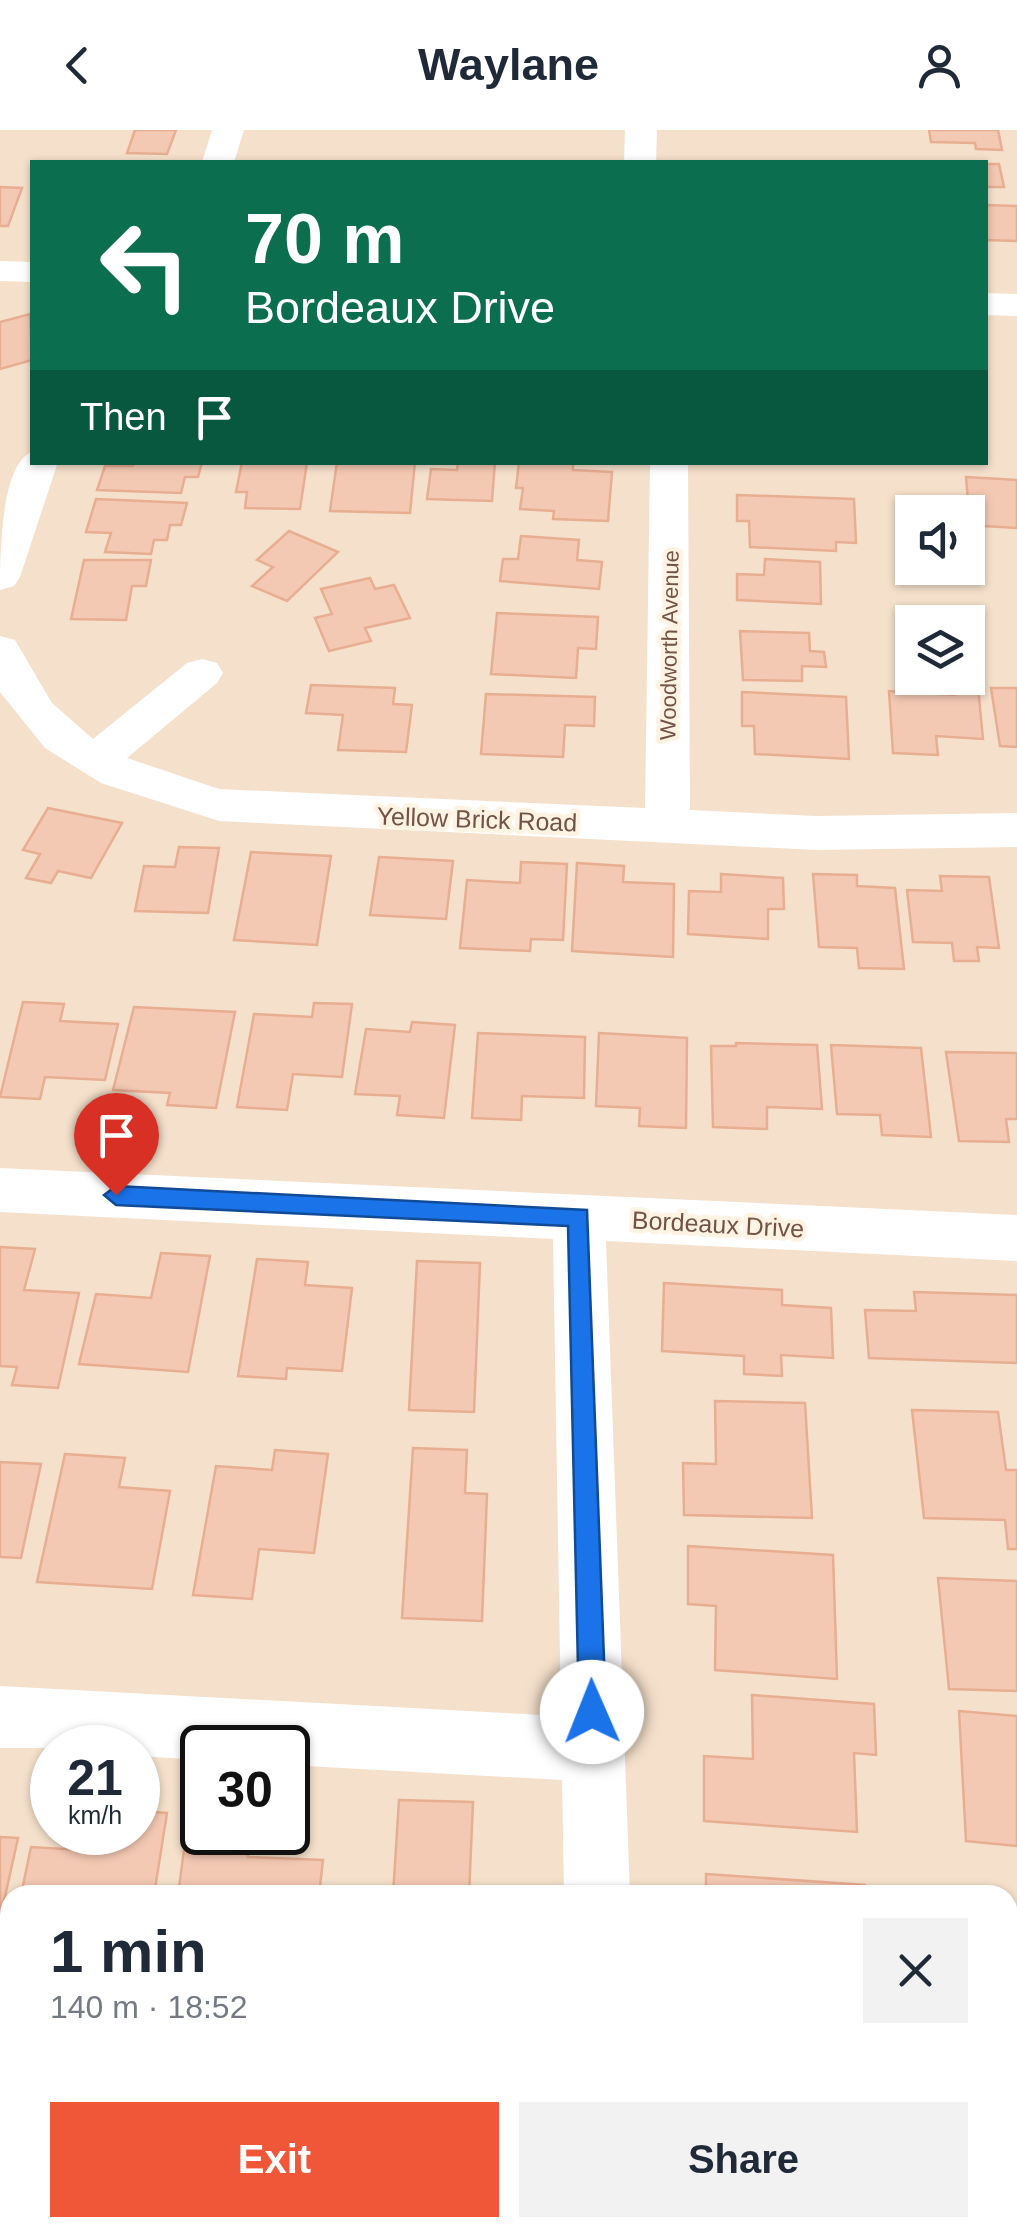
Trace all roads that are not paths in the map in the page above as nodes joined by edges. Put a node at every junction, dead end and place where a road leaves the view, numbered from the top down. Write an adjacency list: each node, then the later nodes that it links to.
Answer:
1 (228, 130): 3 (street)
2 (642, 130): 4 (street)
3 (219, 160)
4 (640, 160)
5 (0, 271): 6 (street)
6 (30, 272)
7 (988, 304): 8 (street)
8 (1017, 305)
9 (38, 465): 11 (street)
10 (669, 465): 15 (street, Woodworth Avenue)
11 (0, 575)
12 (0, 650): 14 (street, Yellow Brick Road)
13 (202, 673): 14 (street)
14 (95, 761): 15 (street, Yellow Brick Road)
15 (667, 827): 16 (street, Yellow Brick Road)
16 (1017, 830)
17 (0, 1190): 18 (street, Bordeaux Drive)
18 (579, 1217): 19 (street, Bordeaux Drive); 21 (street)
19 (1017, 1238)
20 (0, 1717): 21 (street)
21 (593, 1750): 22 (street)
22 (597, 1885)

